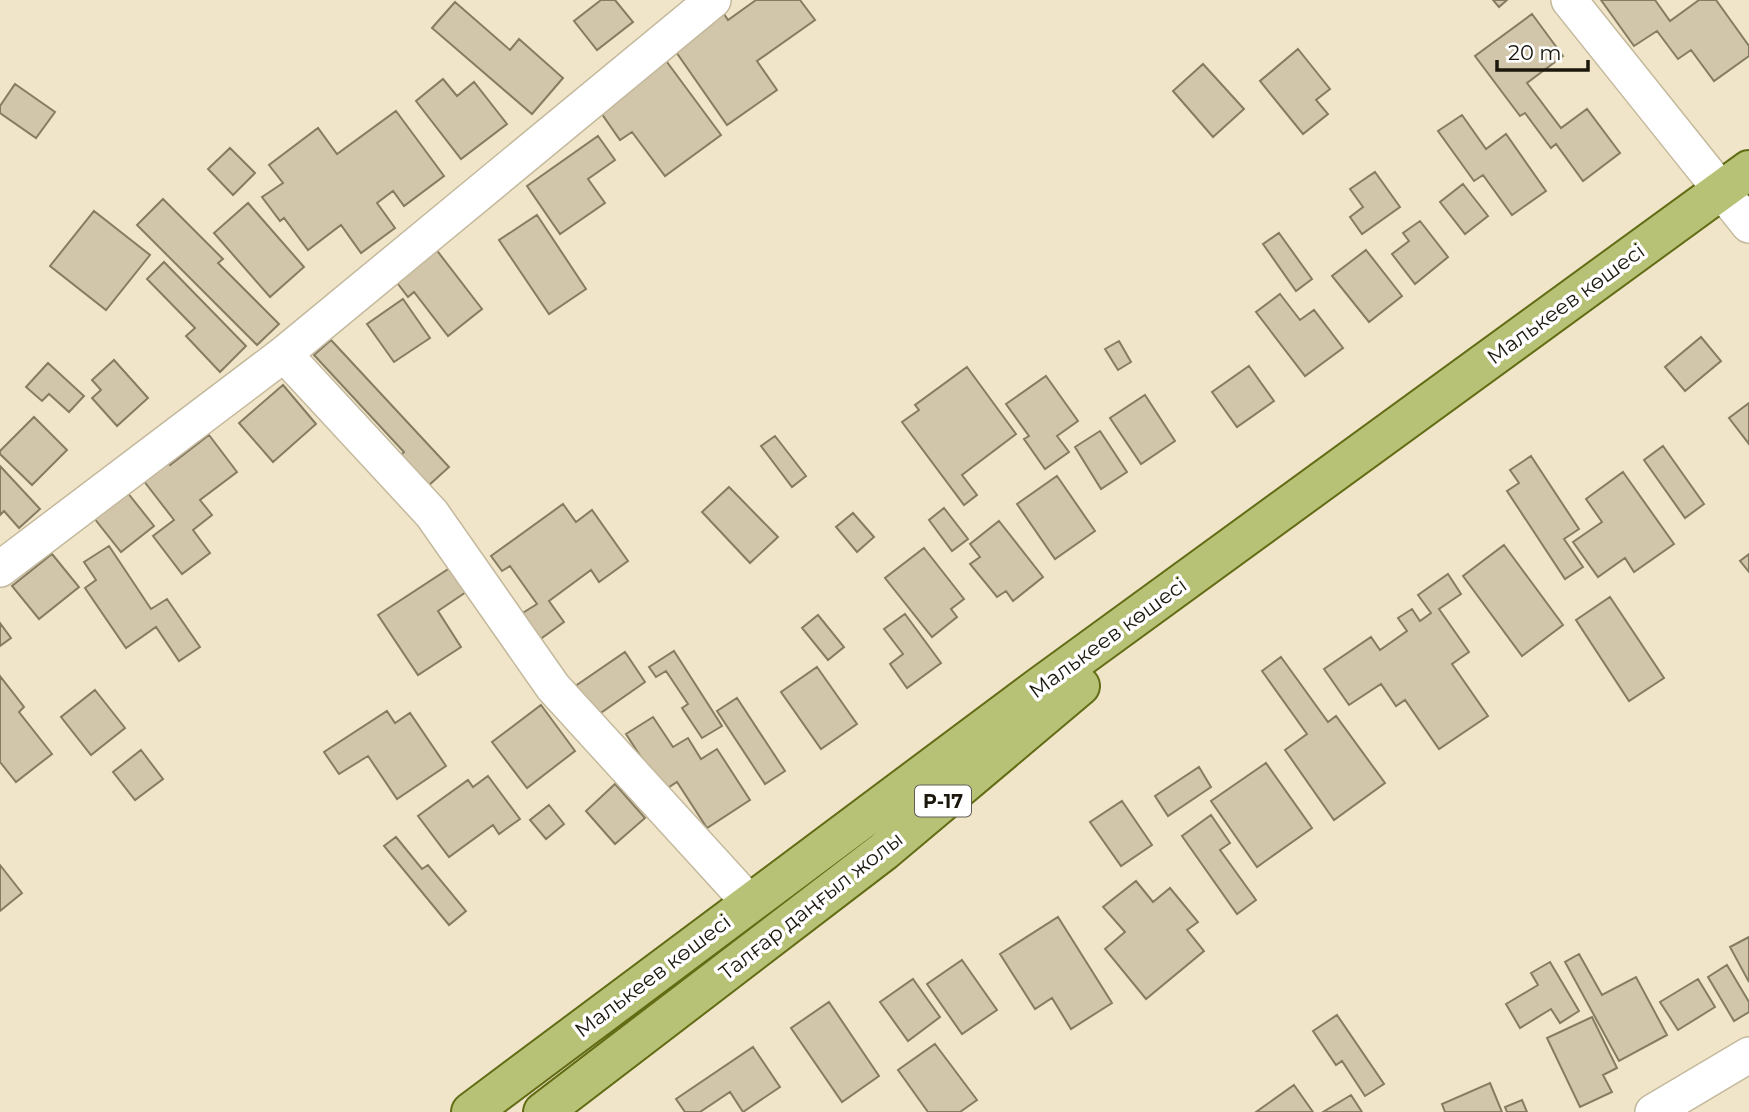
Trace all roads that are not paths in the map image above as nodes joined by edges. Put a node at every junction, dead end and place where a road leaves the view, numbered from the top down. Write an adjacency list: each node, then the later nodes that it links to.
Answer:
1 (713, 0): 5 (street)
2 (1569, 0): 3 (street)
3 (1736, 180): 4 (street); 6 (main road, Малькеев көшесі)
4 (1749, 225)
5 (284, 354): 7 (street); 8 (street)
6 (1331, 476): 8 (main road, Малькеев көшесі); 11 (main road, Талғар даңғыл жолы / P-17)
7 (0, 569)
8 (750, 903): 10 (main road, Малькеев көшесі)
9 (1749, 1055): 12 (street)
10 (471, 1112)
11 (543, 1112)
12 (1653, 1112)

